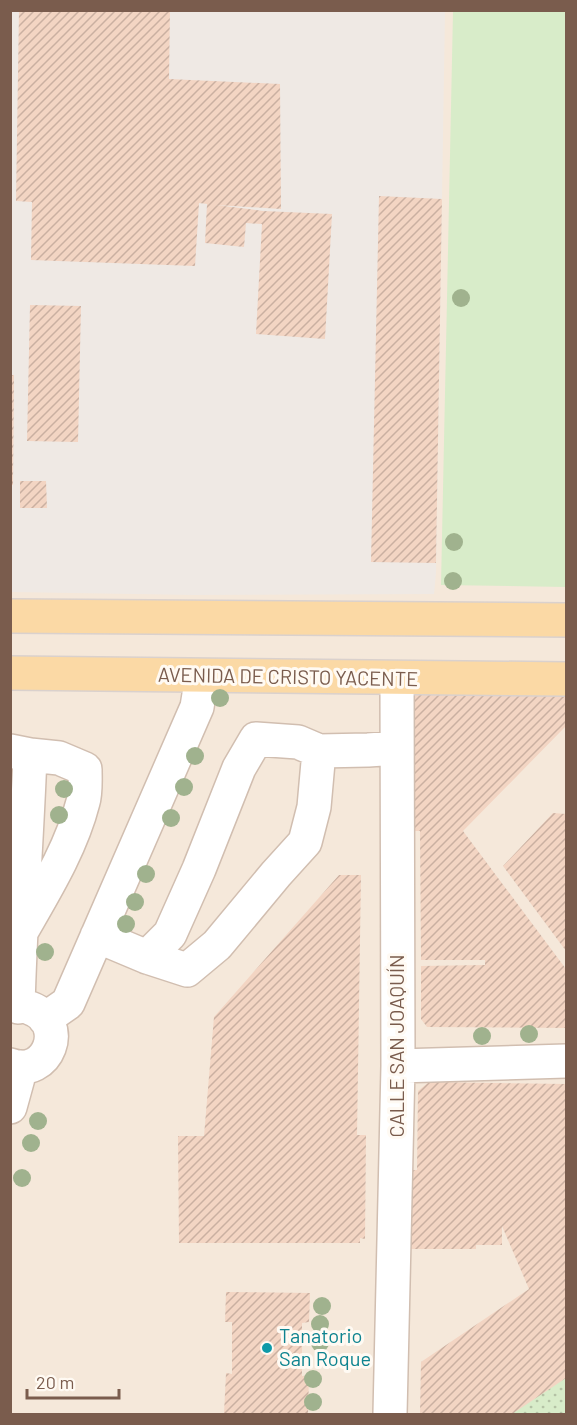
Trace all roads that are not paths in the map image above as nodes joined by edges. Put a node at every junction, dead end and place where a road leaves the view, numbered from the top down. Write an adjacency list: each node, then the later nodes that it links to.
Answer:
1 (10, 616): 2 (main road)
2 (567, 621)
3 (10, 673): 4 (main road, AVENIDA DE CRISTO YACENTE)
4 (202, 676): 5 (main road, AVENIDA DE CRISTO YACENTE); 11 (street)
5 (397, 678): 6 (main road, AVENIDA DE CRISTO YACENTE); 7 (street, CALLE SAN JOAQUÍN)
6 (567, 679)
7 (397, 748): 8 (street); 16 (street, CALLE SAN JOAQUÍN)
8 (319, 751): 12 (street); 12 (street)
9 (20, 753): 10 (street); 10 (street)
10 (20, 934): 13 (street)
11 (97, 936): 12 (street); 13 (street)
12 (147, 957)
13 (25, 1012): 15 (street)
14 (567, 1061): 16 (street)
15 (16, 1066): 17 (street)
16 (398, 1066): 18 (street, CALLE SAN JOAQUÍN)
17 (10, 1107)
18 (390, 1414)

